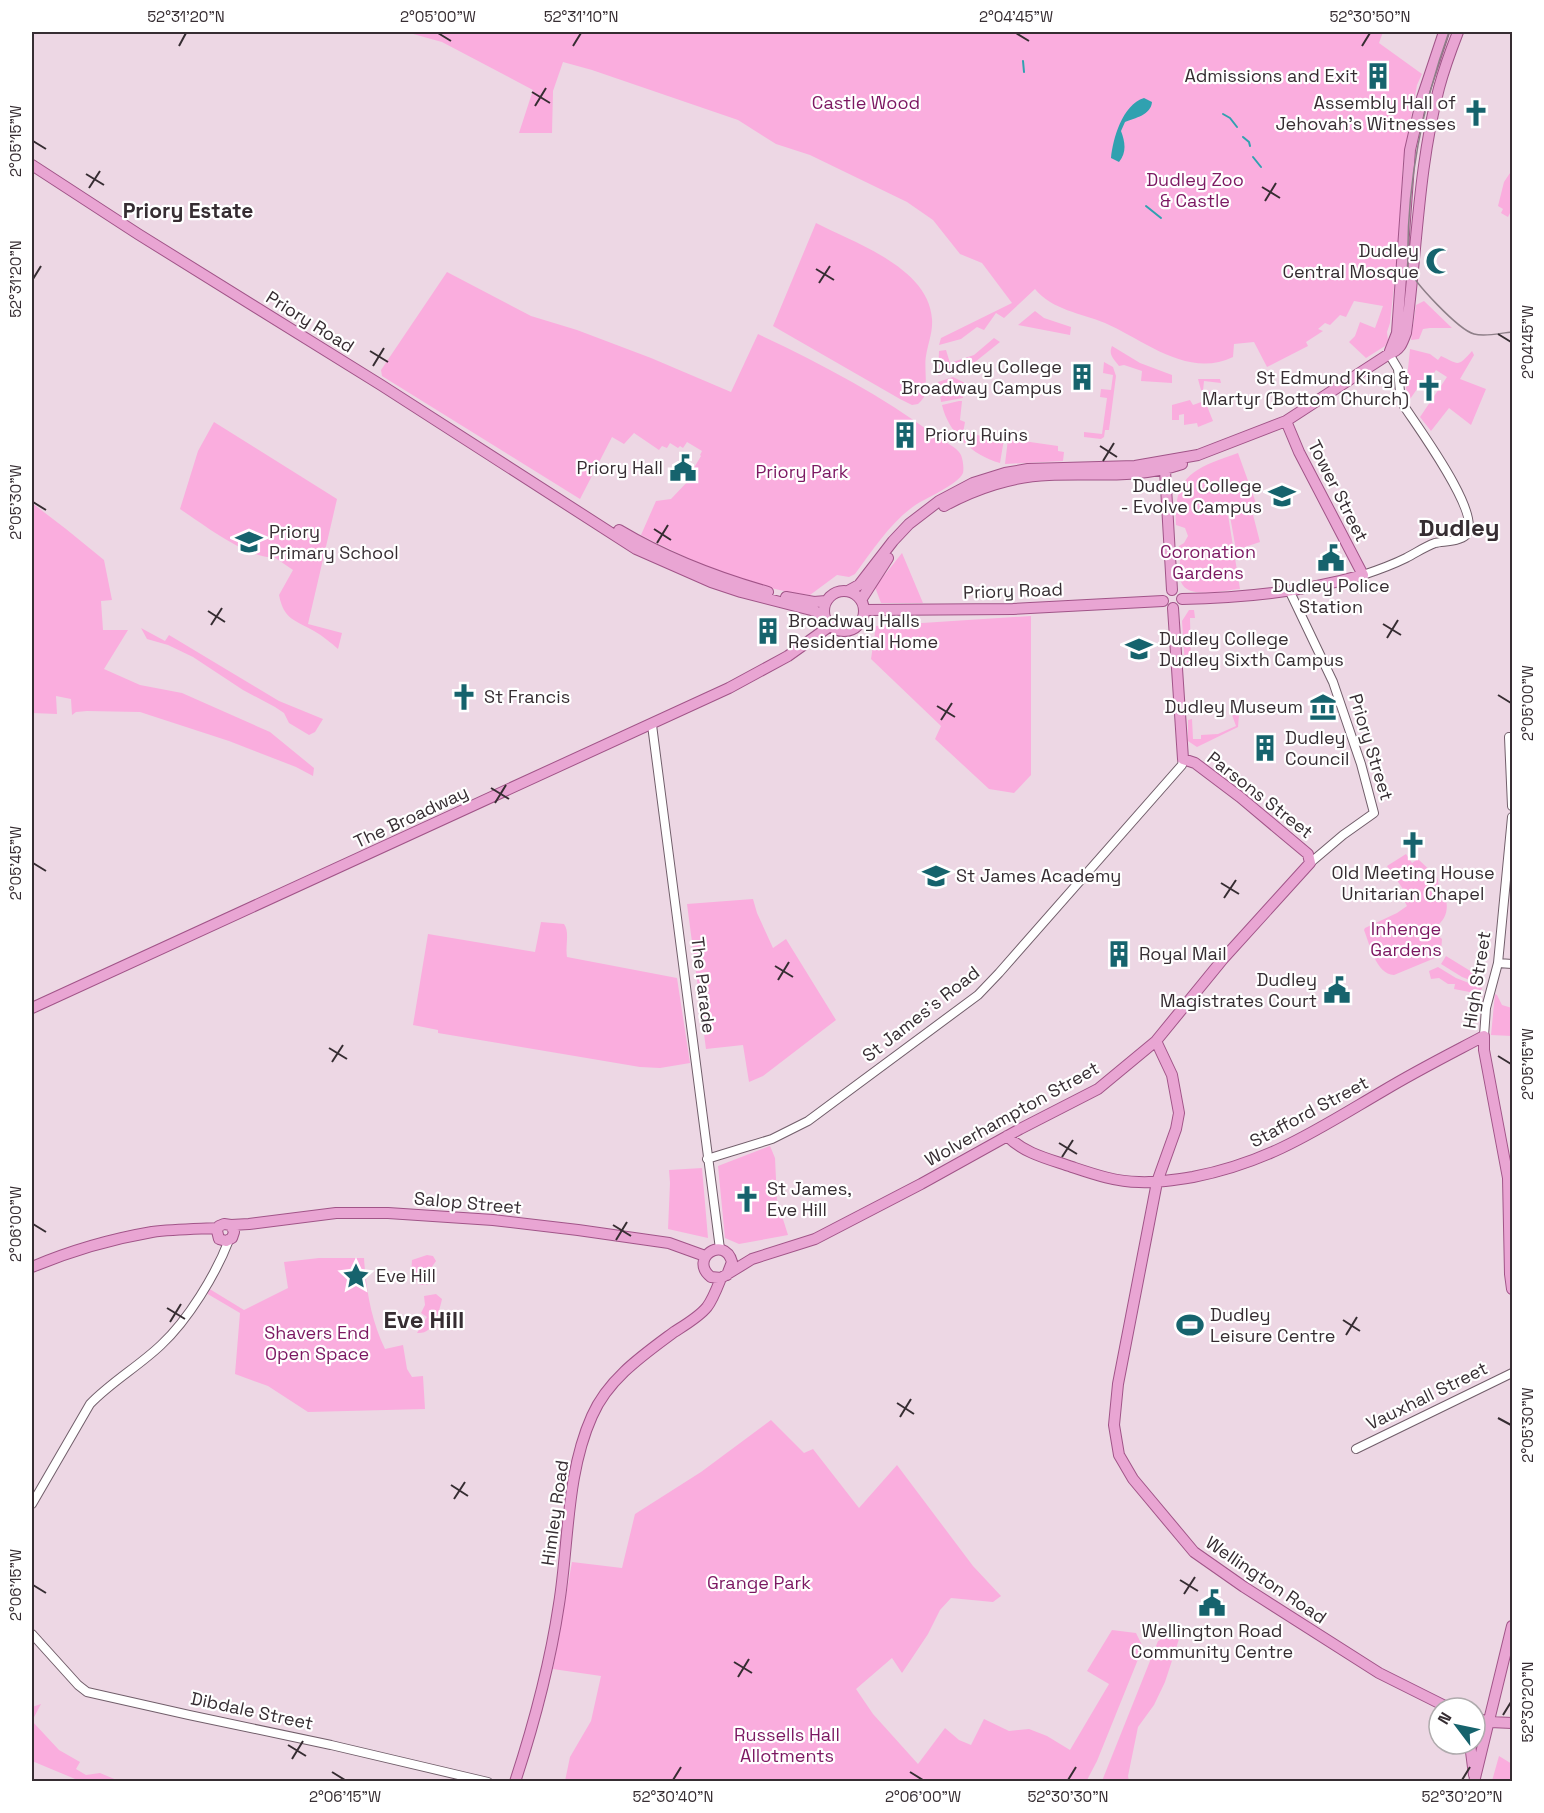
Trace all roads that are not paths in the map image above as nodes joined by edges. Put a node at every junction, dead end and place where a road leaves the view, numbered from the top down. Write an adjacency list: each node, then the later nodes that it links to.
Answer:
1 (1444, 32): 4 (main road)
2 (1458, 32): 4 (main road)
3 (32, 165): 9 (main road, Priory Road)
4 (1389, 354): 5 (main road); 10 (street)
5 (1286, 421): 6 (main road); 10 (main road, Tower Street)
6 (1198, 455): 7 (main road); 8 (main road)
7 (1105, 467): 8 (main road); 12 (main road)
8 (1171, 470): 11 (main road); 17 (main road)
9 (571, 506): 15 (main road, Priory Road); 19 (main road, Priory Road)
10 (1363, 575): 13 (main road)
11 (1172, 590): 14 (main road); 16 (main road)
12 (848, 591): 15 (main road); 17 (main road)
13 (1290, 592): 14 (main road); 25 (street, Priory Street)
14 (1182, 599): 18 (main road)
15 (826, 601): 19 (main road)
16 (1163, 601): 17 (main road, Priory Road); 18 (main road)
17 (863, 605): 20 (main road)
18 (1173, 608): 23 (main road)
19 (824, 616): 20 (main road)
20 (830, 626): 21 (main road, The Broadway)
21 (652, 725): 30 (main road, The Broadway); 34 (street, The Parade)
22 (1511, 737): 24 (street)
23 (1183, 759): 27 (main road, Parsons Street); 34 (street, St James's Road)
24 (1512, 806)
25 (1374, 813): 27 (street, Wolverhampton Street)
26 (1512, 817): 28 (street, High Street)
27 (1310, 864): 32 (main road, Wolverhampton Street)
28 (1498, 963): 29 (street); 31 (street, High Street)
29 (1512, 964)
30 (32, 1008)
31 (1484, 1036): 35 (main road, High Street); 36 (main road, Stafford Street)
32 (1156, 1041): 33 (main road, Wolverhampton Street); 36 (main road, Wellington Road)
33 (1007, 1136): 36 (main road, Stafford Street); 42 (main road, Wolverhampton Street)
34 (707, 1159): 39 (street, The Parade)
35 (1508, 1178): 37 (main road); 45 (main road, High Street)
36 (1157, 1182): 51 (main road, Wellington Road)
37 (1512, 1201)
38 (222, 1232): 41 (main road, Salop Street); 43 (main road, Salop Street); 48 (street)
39 (720, 1249): 40 (main road); 41 (main road)
40 (731, 1257): 42 (main road, Wolverhampton Street); 44 (main road)
41 (704, 1259): 44 (main road)
42 (752, 1259): 44 (main road, Wolverhampton Street)
43 (32, 1267)
44 (720, 1277): 57 (main road, Himley Road)
45 (1512, 1289)
46 (1512, 1373): 47 (street, Vauxhall Street)
47 (1356, 1449)
48 (32, 1504)
49 (1512, 1626): 53 (main road)
50 (32, 1634): 56 (street, Dibdale Street)
51 (1427, 1697)
52 (1487, 1721): 53 (main road)
53 (1490, 1722): 54 (main road); 58 (main road)
54 (1512, 1723)
55 (1471, 1756): 58 (main road)
56 (488, 1782)
57 (515, 1782)
58 (1474, 1782)

